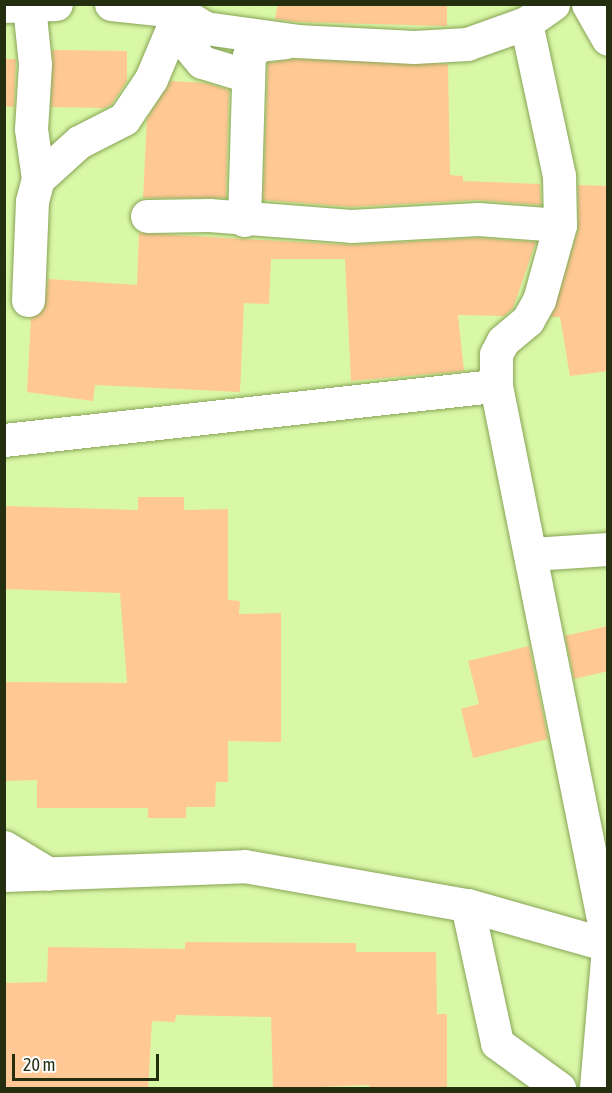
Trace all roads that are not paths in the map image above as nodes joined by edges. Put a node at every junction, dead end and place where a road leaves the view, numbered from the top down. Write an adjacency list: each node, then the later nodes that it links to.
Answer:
1 (111, 4): 5 (street)
2 (553, 4): 6 (street)
3 (588, 4): 7 (street)
4 (30, 5): 10 (street)
5 (178, 13): 8 (street); 9 (street); 10 (street)
6 (526, 23): 8 (street); 13 (street)
7 (608, 39)
8 (297, 41): 9 (street)
9 (248, 76): 12 (street)
10 (38, 178): 14 (street)
11 (147, 216): 12 (street)
12 (244, 220): 13 (street)
13 (560, 225): 15 (street)
14 (28, 300)
15 (496, 386): 16 (street); 18 (street)
16 (4, 440)
17 (608, 549): 18 (street)
18 (532, 554): 23 (street)
19 (4, 847): 20 (street)
20 (49, 874): 21 (street); 22 (street)
21 (4, 875)
22 (467, 905): 23 (street); 24 (street)
23 (608, 946): 25 (street)
24 (560, 1089)
25 (596, 1089)

